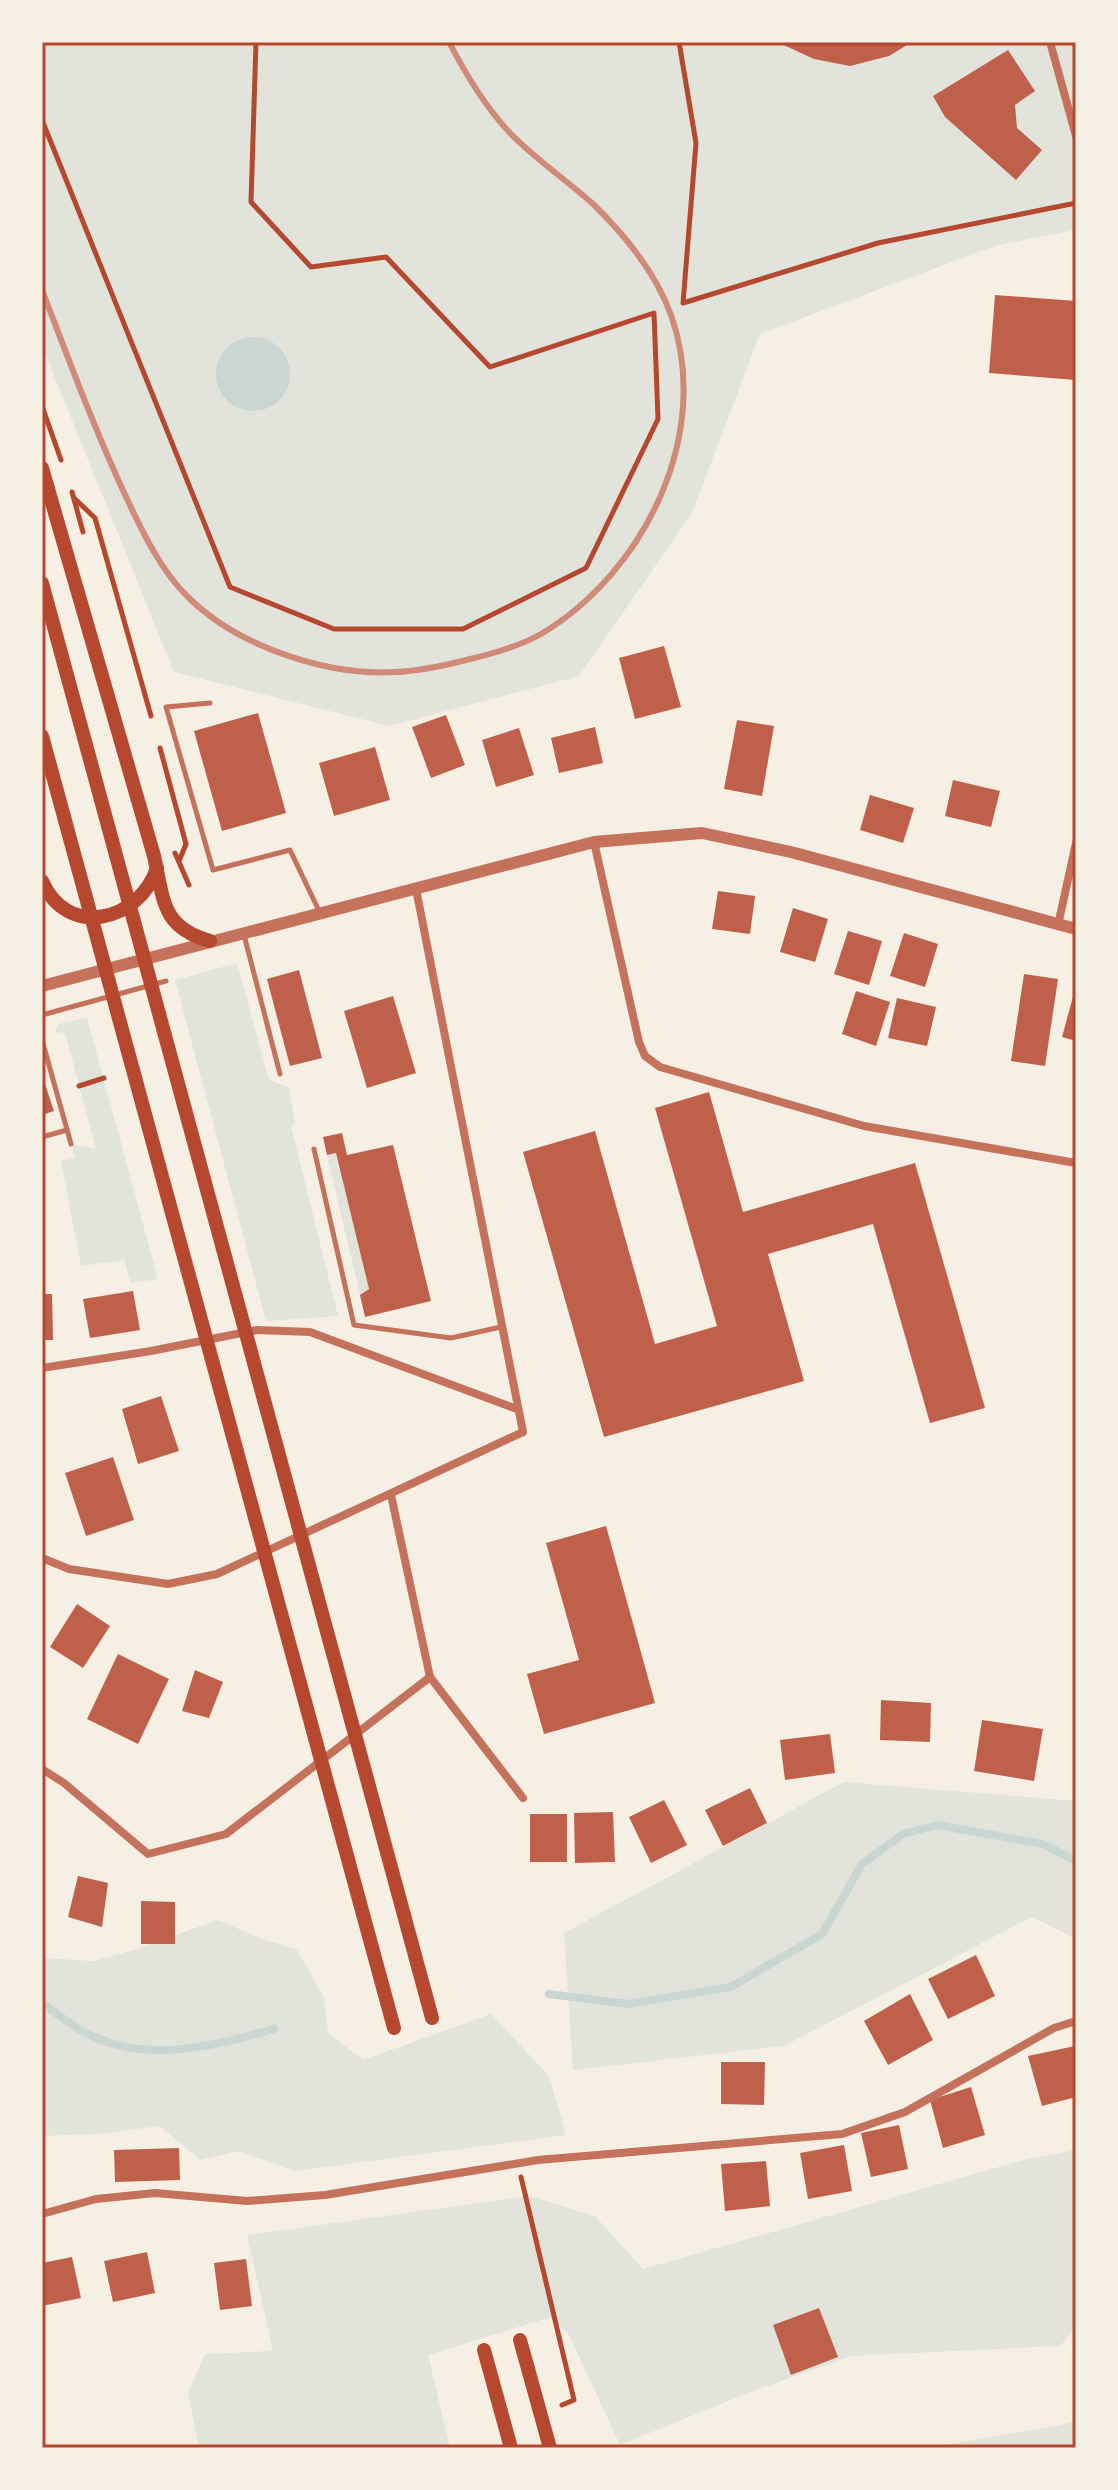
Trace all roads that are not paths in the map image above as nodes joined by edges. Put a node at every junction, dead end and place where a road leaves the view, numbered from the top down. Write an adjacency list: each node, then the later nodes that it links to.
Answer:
1 (1050, 42): 2 (street)
2 (1076, 136)
3 (42, 468): 9 (main road)
4 (42, 583): 35 (main road)
5 (210, 703): 12 (lane)
6 (42, 736): 37 (main road)
7 (594, 842): 11 (street); 13 (street); 26 (street)
8 (1076, 843): 13 (street)
9 (157, 868): 10 (main road); 16 (main road)
10 (42, 881)
11 (416, 889): 12 (street); 27 (street)
12 (320, 913): 15 (street)
13 (1058, 925): 14 (street)
14 (1076, 929)
15 (244, 933): 16 (street); 21 (lane)
16 (210, 941): 18 (street)
17 (166, 981): 19 (lane)
18 (42, 986)
19 (42, 1015)
20 (42, 1040): 22 (lane)
21 (280, 1074)
22 (67, 1130): 23 (lane); 24 (lane)
23 (42, 1137)
24 (71, 1144)
25 (314, 1149): 27 (lane)
26 (1076, 1163)
27 (501, 1327): 29 (street)
28 (42, 1368): 29 (street)
29 (517, 1409): 30 (street)
30 (391, 1495): 31 (street); 32 (street)
31 (42, 1558)
32 (430, 1677): 33 (street); 34 (street)
33 (42, 1769)
34 (523, 1798)
35 (432, 2018)
36 (1076, 2021): 38 (street)
37 (394, 2028)
38 (42, 2214)
39 (520, 2340): 42 (main road)
40 (484, 2350): 41 (main road)
41 (511, 2448)
42 (550, 2448)

